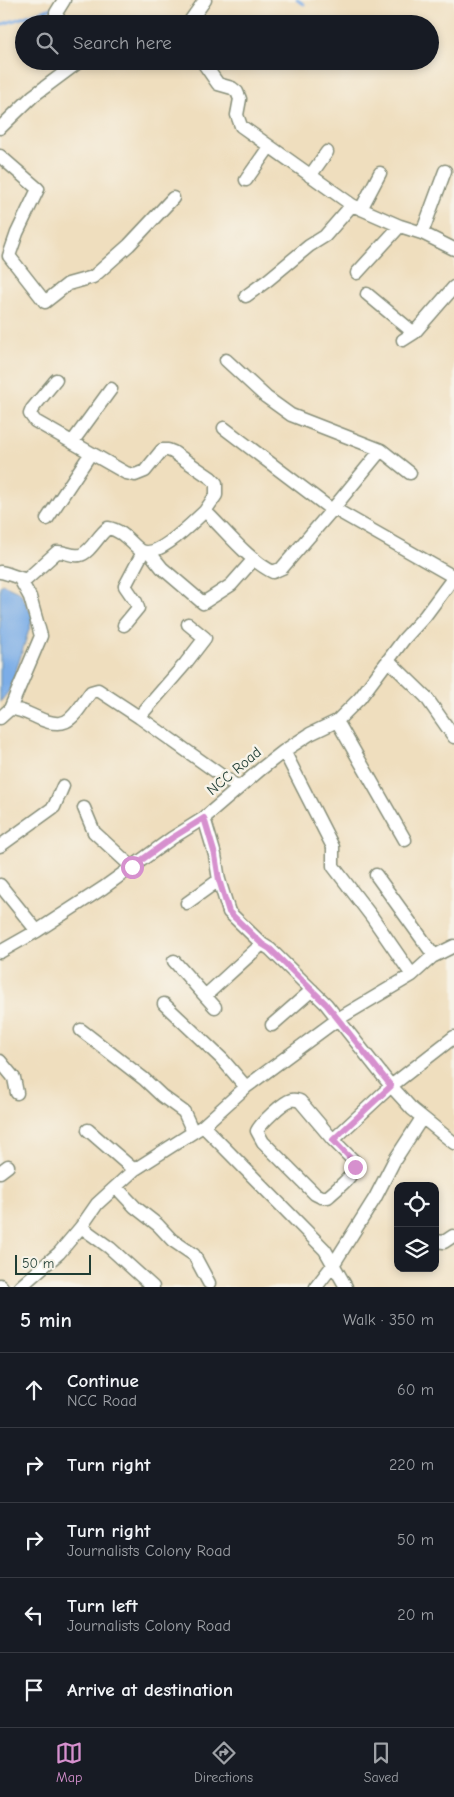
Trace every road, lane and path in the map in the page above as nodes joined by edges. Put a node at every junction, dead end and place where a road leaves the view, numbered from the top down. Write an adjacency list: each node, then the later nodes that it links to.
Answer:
1 (64, 0): 3 (street)
2 (205, 0): 4 (street)
3 (57, 15)
4 (194, 15)
5 (68, 70): 7 (street)
6 (208, 70): 8 (street)
7 (0, 128)
8 (270, 147): 13 (street); 14 (street)
9 (327, 152): 13 (street)
10 (0, 156): 15 (street)
11 (445, 171): 18 (street)
12 (380, 173): 16 (street)
13 (310, 176): 16 (street)
14 (246, 180)
15 (173, 198)
16 (356, 207): 17 (street); 23 (street)
17 (400, 226): 18 (street); 20 (street)
18 (422, 233): 19 (street)
19 (454, 249)
20 (357, 273)
21 (454, 287): 24 (street)
22 (366, 294): 24 (street)
23 (246, 296)
24 (414, 333): 25 (street)
25 (403, 340)
26 (226, 360): 31 (street)
27 (56, 380): 30 (street)
28 (111, 388): 30 (street)
29 (224, 428): 34 (street)
30 (73, 441): 32 (street)
31 (381, 450): 33 (street); 34 (street)
32 (91, 452): 35 (street); 36 (street)
33 (410, 473)
34 (332, 510): 38 (street); 40 (street)
35 (205, 511): 37 (street); 38 (street)
36 (47, 519)
37 (146, 552): 38 (street); 41 (street); 43 (street)
38 (254, 559)
39 (0, 572): 41 (street)
40 (454, 577): 44 (street, NCC Road)
41 (20, 579): 45 (street)
42 (188, 624): 46 (street)
43 (124, 625)
44 (388, 660): 48 (street, NCC Road); 49 (street)
45 (10, 709): 46 (street); 47 (street)
46 (139, 716): 52 (street)
47 (0, 718)
48 (337, 721): 50 (street, NCC Road); 55 (street)
49 (454, 736)
50 (284, 751): 52 (street, NCC Road); 68 (street)
51 (64, 786): 56 (street)
52 (239, 788): 54 (street, NCC Road)
53 (84, 808): 57 (street)
54 (204, 818): 57 (street, NCC Road); 59 (street)
55 (405, 840)
56 (0, 846)
57 (132, 867): 62 (street, NCC Road)
58 (376, 876): 66 (street)
59 (219, 880): 61 (street); 63 (street)
60 (0, 885): 62 (street)
61 (187, 903)
62 (37, 931): 65 (street, NCC Road)
63 (262, 944): 69 (street); 70 (street)
64 (454, 946): 66 (street)
65 (0, 952)
66 (432, 957): 68 (street)
67 (174, 961): 70 (street)
68 (412, 975): 73 (street)
69 (312, 990): 73 (street); 74 (street)
70 (206, 996): 72 (street)
71 (164, 1004): 79 (street)
72 (215, 1007)
73 (338, 1019): 78 (street); 79 (street)
74 (272, 1025)
75 (81, 1030): 82 (street)
76 (454, 1037): 78 (street)
77 (0, 1061): 80 (street)
78 (391, 1086): 81 (street); 84 (street)
79 (246, 1087): 82 (street)
80 (16, 1093)
81 (422, 1118): 85 (street); 91 (street)
82 (198, 1129): 86 (street); 91 (street)
83 (88, 1130): 86 (street)
84 (333, 1140): 84 (street)
85 (454, 1143)
86 (134, 1170): 87 (street)
87 (116, 1187): 88 (street); 92 (street)
88 (81, 1227): 93 (street); 94 (street)
89 (454, 1236): 90 (street)
90 (439, 1241)
91 (333, 1265): 95 (street); 96 (street)
92 (209, 1283)
93 (25, 1285)
94 (153, 1287)
95 (316, 1287)
96 (346, 1287)

